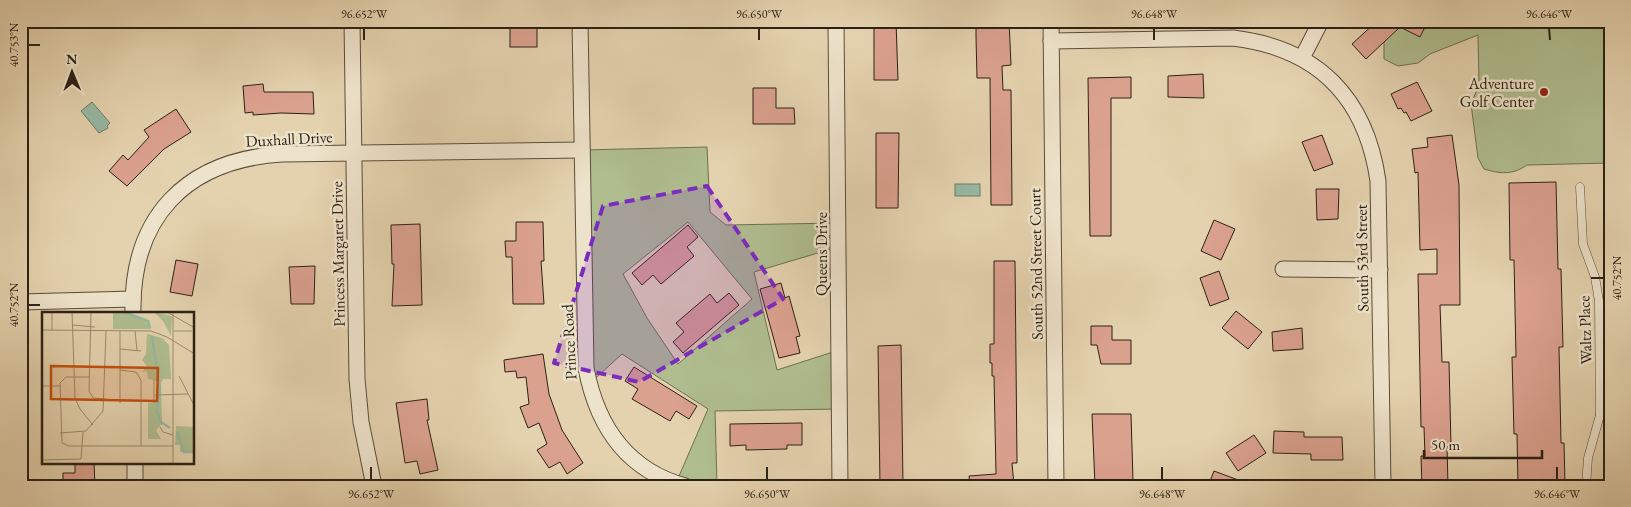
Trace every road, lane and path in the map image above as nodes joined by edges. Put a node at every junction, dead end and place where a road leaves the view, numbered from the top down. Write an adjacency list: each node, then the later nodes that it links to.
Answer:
1 (352, 21): 9 (street, Princess Margaret Drive)
2 (580, 21): 8 (street, Prince Road)
3 (836, 21): 21 (street, Queens Drive)
4 (1051, 21): 6 (street, South 52nd Street Court)
5 (1320, 21): 7 (street)
6 (1051, 41): 7 (street, South 53rd Street); 22 (street, South 52nd Street Court)
7 (1302, 58): 12 (street, South 53rd Street)
8 (582, 150): 9 (street, Duxhall Drive); 20 (street, Prince Road)
9 (354, 153): 14 (street, Duxhall Drive); 19 (street, Princess Margaret Drive)
10 (1580, 187): 15 (lane, Waltz Place)
11 (1283, 269): 12 (street)
12 (1380, 270): 23 (street, South 53rd Street)
13 (21, 302): 14 (street, Duxhall Drive)
14 (133, 306)
15 (1600, 415): 16 (lane); 24 (lane, Waltz Place)
16 (1610, 415)
17 (135, 464): 18 (street)
18 (135, 486)
19 (374, 486)
20 (685, 486)
21 (840, 486)
22 (1056, 486)
23 (1383, 486)
24 (1586, 486)

